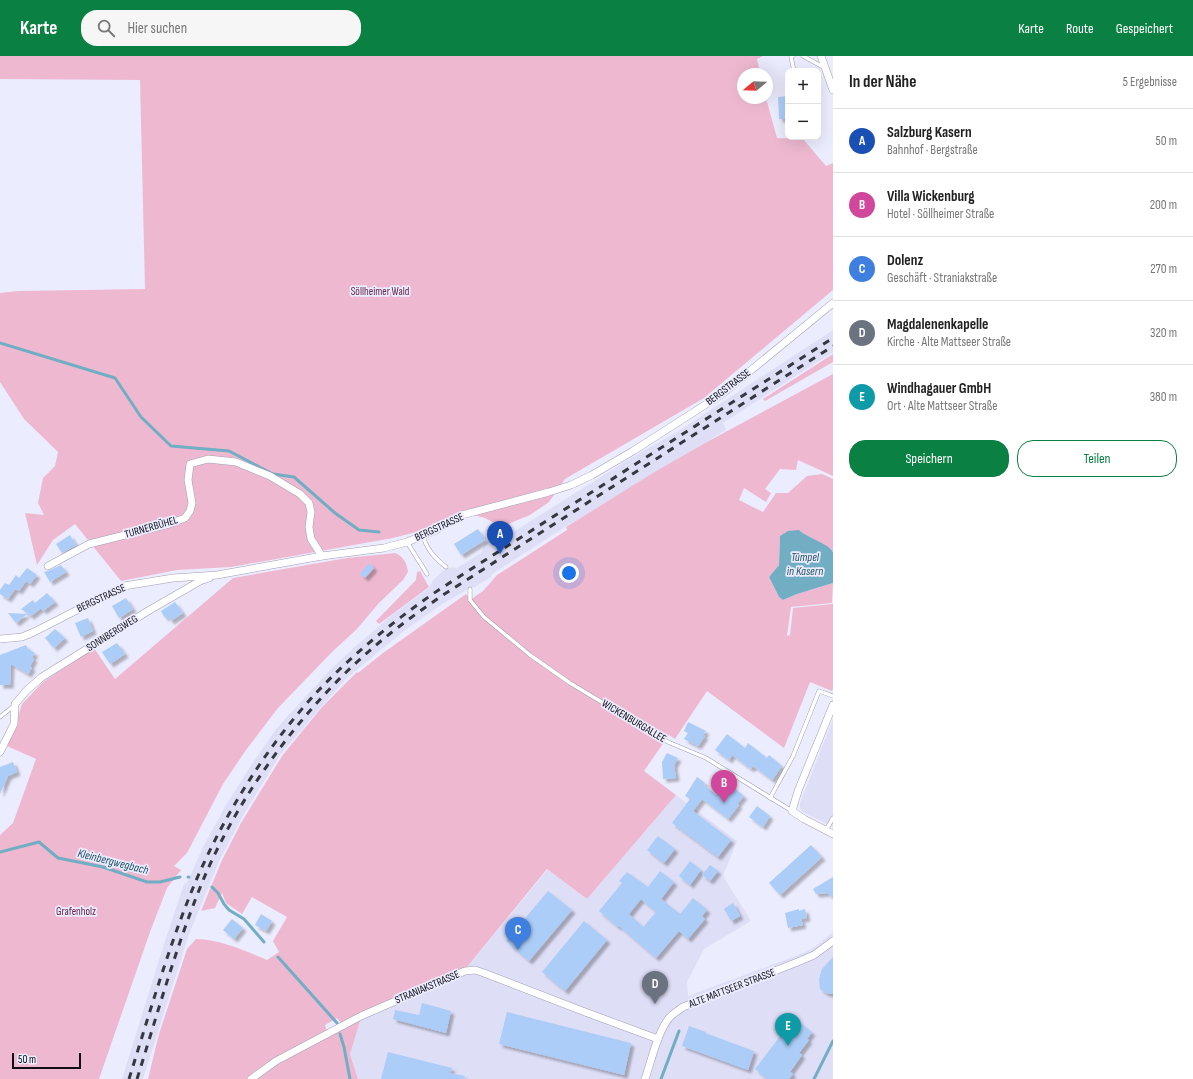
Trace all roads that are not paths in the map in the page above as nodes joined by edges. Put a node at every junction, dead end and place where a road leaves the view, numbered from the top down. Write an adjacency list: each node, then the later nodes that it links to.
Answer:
1 (793, 56): 4 (lane)
2 (804, 56): 5 (lane)
3 (821, 56): 5 (street)
4 (793, 68)
5 (825, 68): 6 (street)
6 (833, 90)
7 (833, 303): 8 (street, BERGSTRASSE)
8 (423, 535): 9 (street, BERGSTRASSE); 12 (lane)
9 (407, 542): 10 (street, BERGSTRASSE); 14 (lane)
10 (322, 556): 11 (street, TURNERBÜHEL); 13 (street, BERGSTRASSE)
11 (48, 566)
12 (446, 567)
13 (218, 574): 16 (street, BERGSTRASSE); 18 (street, SONNBERGWEG)
14 (427, 574)
15 (470, 588): 22 (lane, WICKENBURGALLEE)
16 (0, 639)
17 (833, 696): 22 (lane)
18 (15, 704): 20 (lane, SONNBERGWEG); 21 (street)
19 (833, 705): 23 (street)
20 (0, 716)
21 (0, 752)
22 (770, 798): 23 (lane, WICKENBURGALLEE)
23 (792, 811): 25 (street)
24 (833, 818): 25 (lane)
25 (826, 830): 26 (street)
26 (833, 834)
27 (833, 941): 28 (street, ALTE MATTSEER STRASSE)
28 (658, 1039): 29 (street, STRANIAKSTRASSE); 30 (street, ALTE MATTSEER STRASSE)
29 (251, 1079)
30 (645, 1079)

